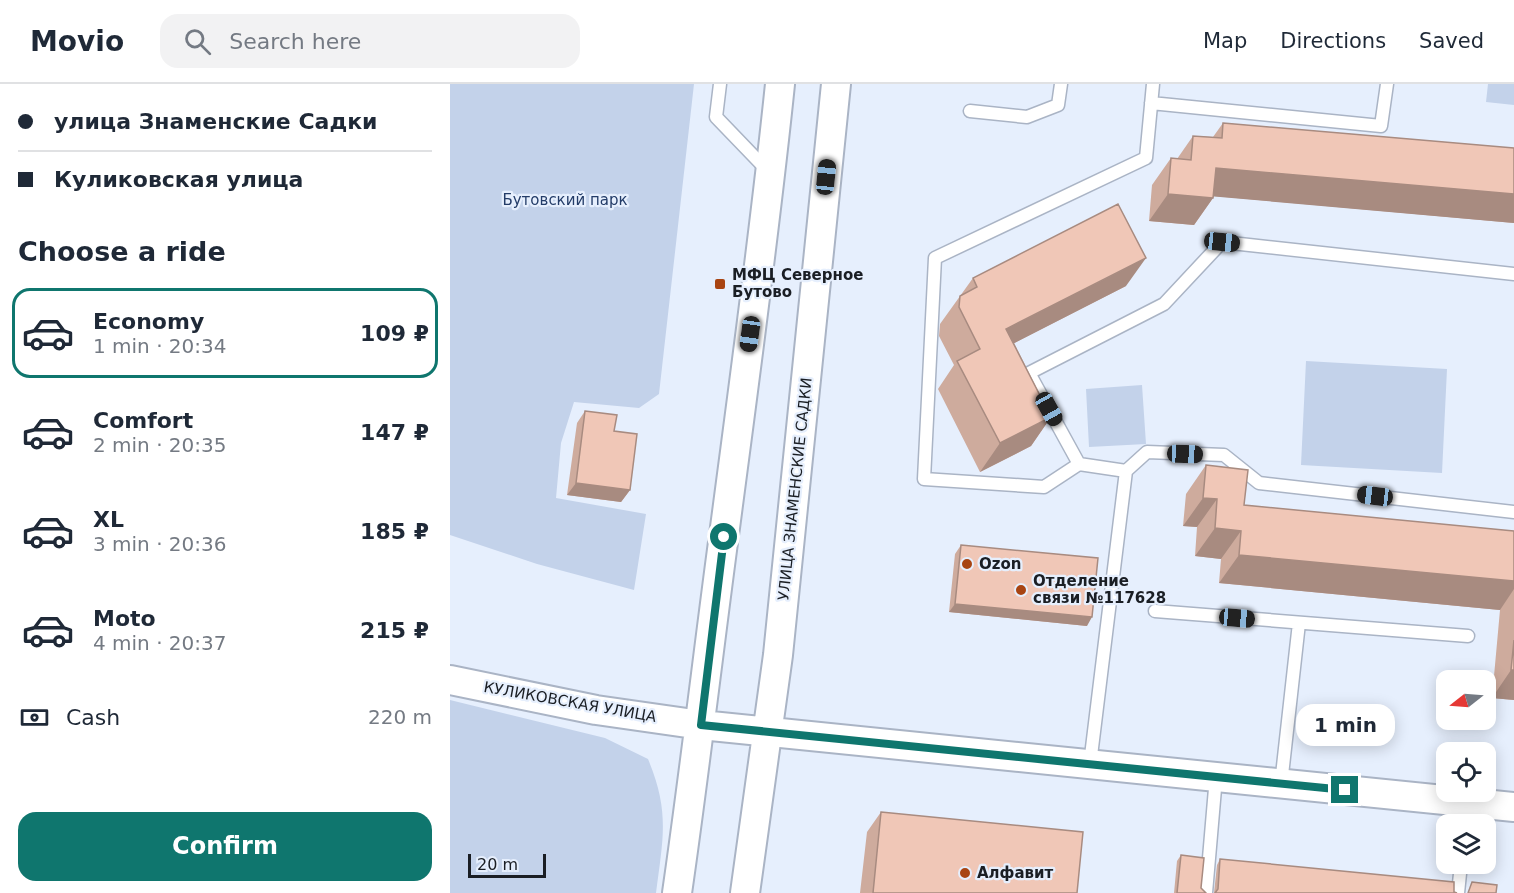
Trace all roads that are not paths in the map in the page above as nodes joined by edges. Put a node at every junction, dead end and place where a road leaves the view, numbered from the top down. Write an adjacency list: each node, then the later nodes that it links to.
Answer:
1 (720, 84): 9 (lane)
2 (780, 84): 9 (street)
3 (836, 84): 19 (street, УЛИЦА ЗНАМЕНСКИЕ САДКИ)
4 (1061, 84): 8 (lane)
5 (1153, 84): 7 (lane)
6 (1387, 84): 7 (lane)
7 (1151, 103): 11 (lane)
8 (970, 111)
9 (771, 174): 18 (street)
10 (1514, 274): 11 (lane)
11 (1079, 464): 12 (lane)
12 (1126, 471): 13 (lane); 20 (lane)
13 (1514, 512)
14 (1155, 611): 15 (lane)
15 (1299, 623): 16 (lane); 22 (lane)
16 (1468, 636)
17 (450, 680): 18 (street, КУЛИКОВСКАЯ УЛИЦА)
18 (701, 725): 19 (street, КУЛИКОВСКАЯ УЛИЦА); 26 (street)
19 (769, 732): 20 (street, КУЛИКОВСКАЯ УЛИЦА); 27 (street, УЛИЦА ЗНАМЕНСКИЕ САДКИ)
20 (1090, 765): 21 (street, КУЛИКОВСКАЯ УЛИЦА)
21 (1216, 777): 22 (street, КУЛИКОВСКАЯ УЛИЦА); 28 (lane)
22 (1281, 784): 24 (street, КУЛИКОВСКАЯ УЛИЦА)
23 (1514, 807): 24 (street, КУЛИКОВСКАЯ УЛИЦА)
24 (1467, 814)
25 (1460, 874): 29 (lane)
26 (677, 893)
27 (746, 893)
28 (1206, 893)
29 (1458, 893)

